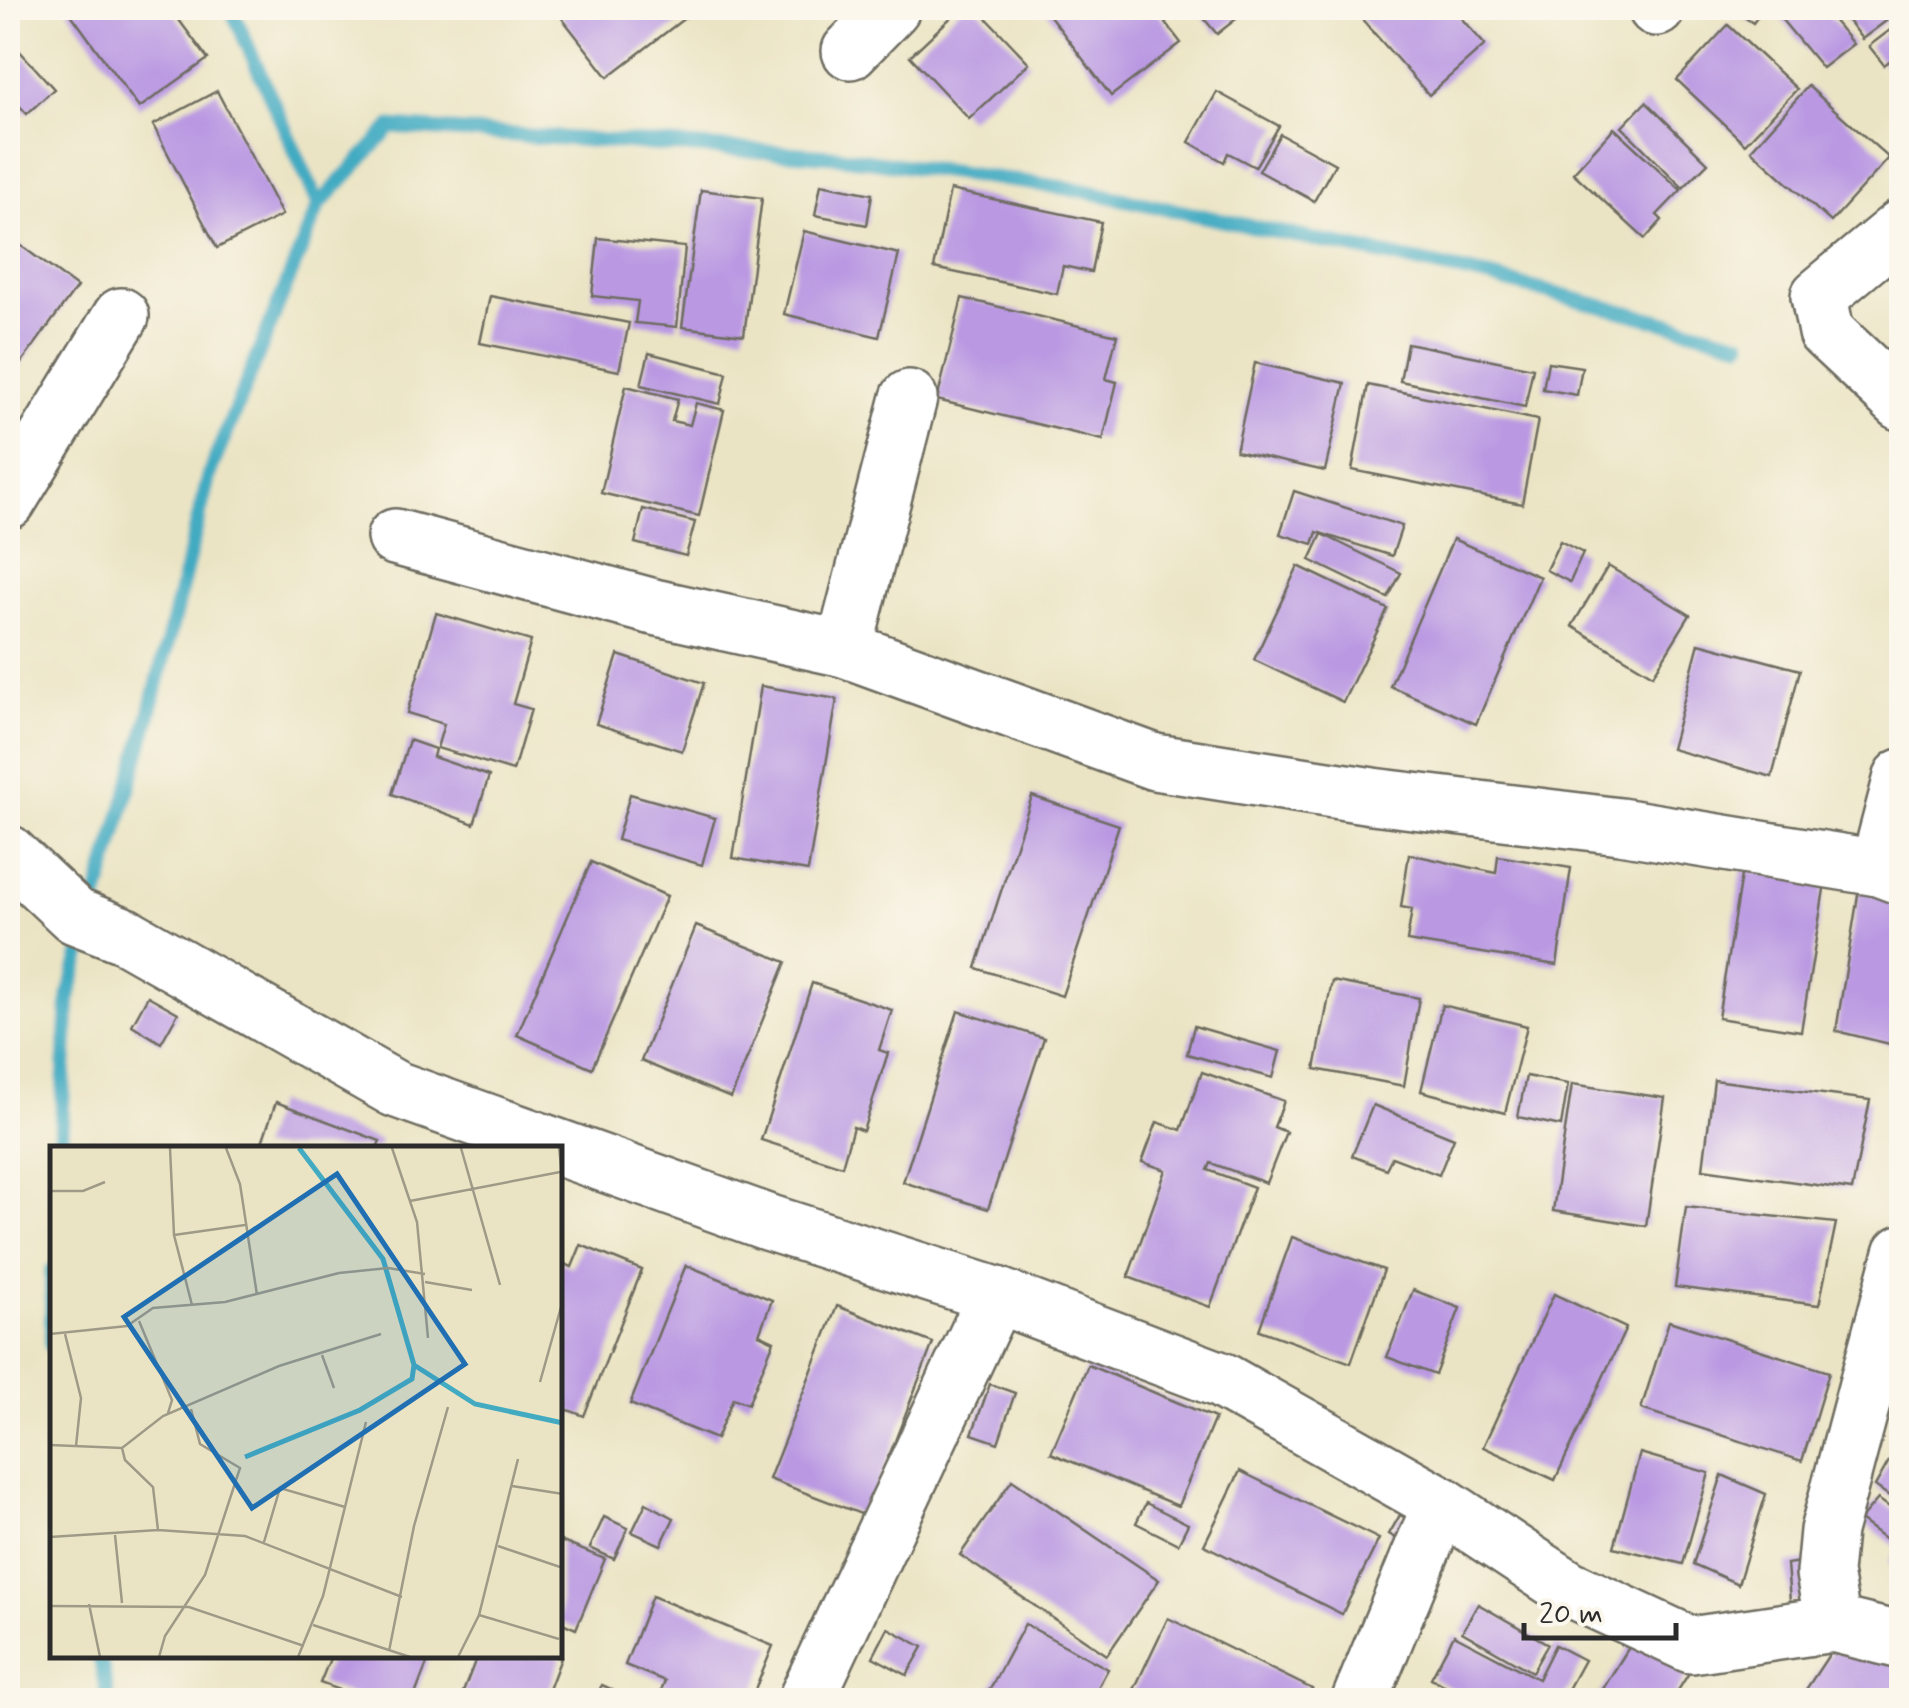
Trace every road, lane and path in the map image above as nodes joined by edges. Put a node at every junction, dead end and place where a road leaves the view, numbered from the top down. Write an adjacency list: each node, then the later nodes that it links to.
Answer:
1 (892, 8): 2 (street)
2 (850, 51)
3 (1902, 227): 6 (street)
4 (121, 316): 7 (street)
5 (908, 398): 9 (street)
6 (1902, 403)
7 (8, 501)
8 (396, 536): 9 (street)
9 (844, 650): 12 (street)
10 (1902, 778): 12 (street)
11 (8, 853): 13 (street)
12 (1890, 872)
13 (555, 1146)
14 (562, 1149): 16 (street)
15 (1902, 1253): 18 (street)
16 (996, 1295): 17 (street); 20 (street)
17 (1441, 1504): 18 (street); 21 (street)
18 (1833, 1624): 19 (street)
19 (1902, 1641)
20 (806, 1700)
21 (1360, 1700)

